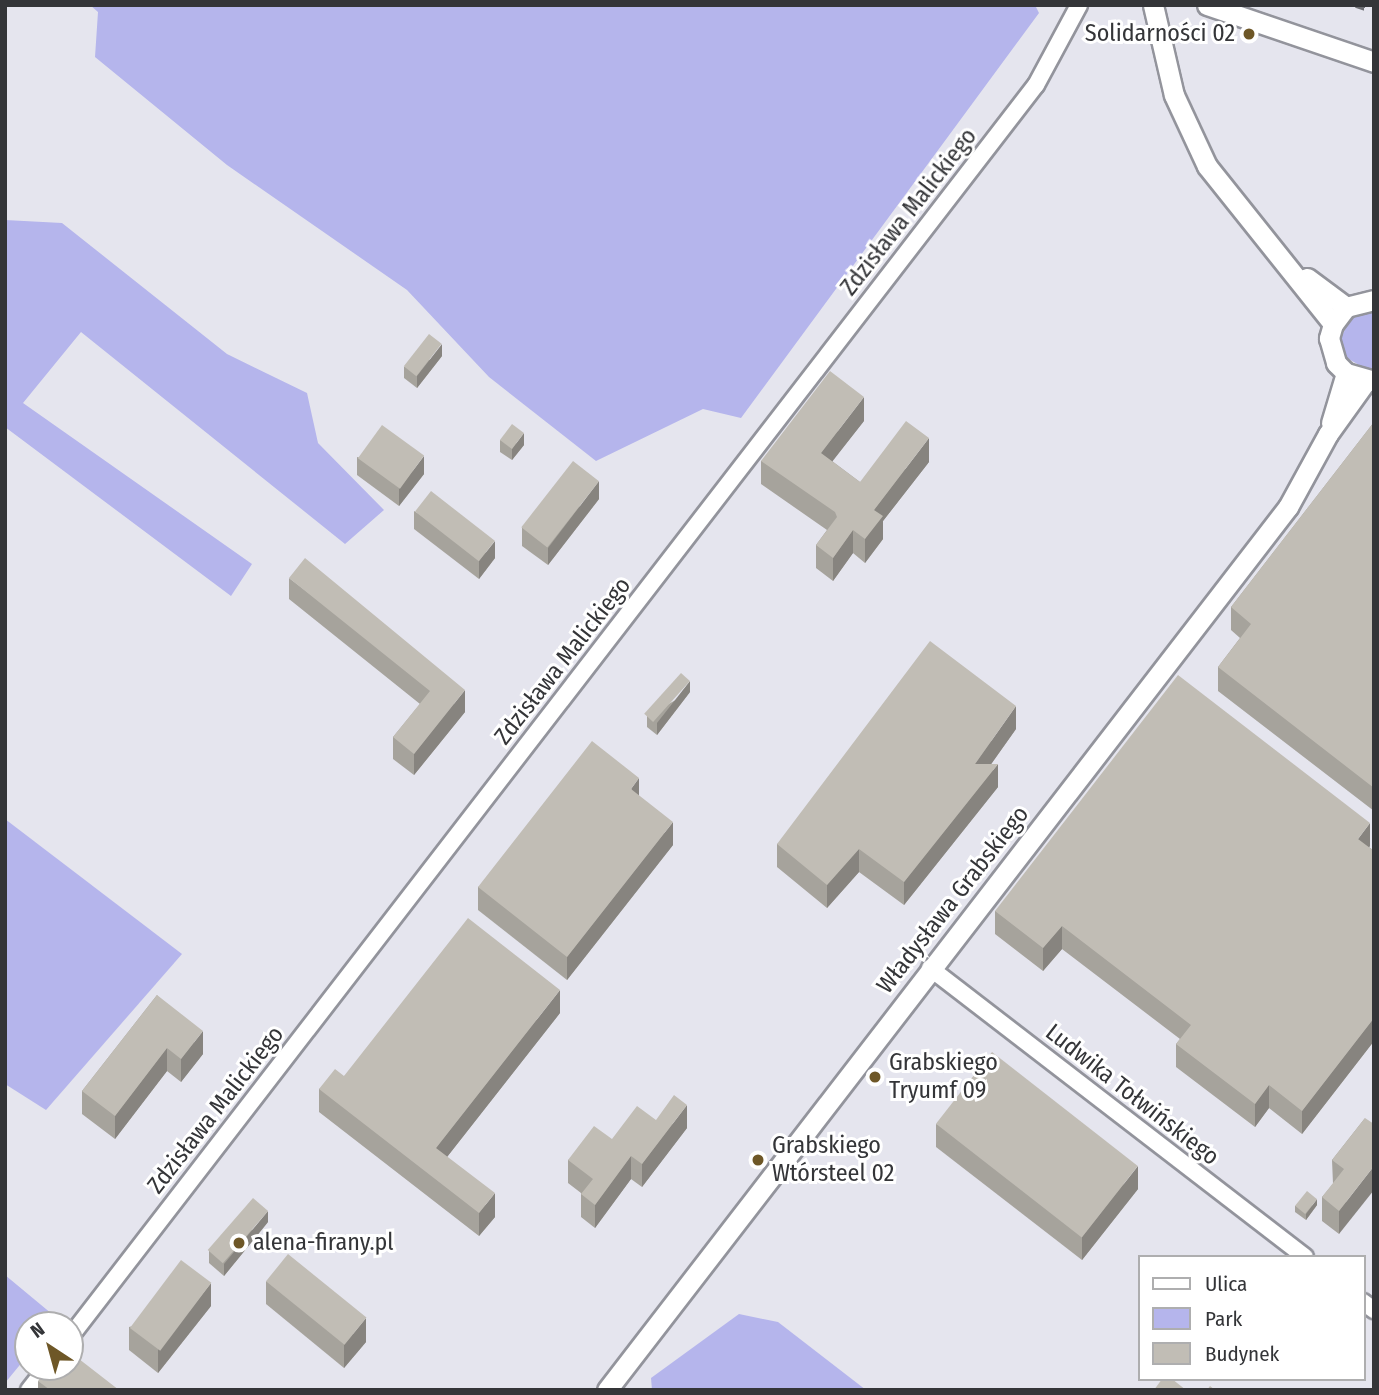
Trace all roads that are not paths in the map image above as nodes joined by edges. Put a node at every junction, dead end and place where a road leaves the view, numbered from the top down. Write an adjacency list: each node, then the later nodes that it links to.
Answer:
1 (1079, 5): 14 (street, Zdzisława Malickiego)
2 (1153, 5): 5 (street)
3 (1206, 5): 4 (street)
4 (1374, 62)
5 (1283, 260): 7 (street); 8 (street)
6 (1374, 300): 7 (street)
7 (1346, 307): 8 (street)
8 (1333, 324): 9 (street)
9 (1346, 373): 10 (street); 11 (street, Władysława Grabskiego)
10 (1370, 381): 11 (street, Władysława Grabskiego)
11 (1328, 434): 12 (street, Władysława Grabskiego)
12 (930, 968): 13 (street, Ludwika Tołwińskiego); 15 (street, Władysława Grabskiego)
13 (1302, 1255)
14 (84, 1319)
15 (607, 1390)

